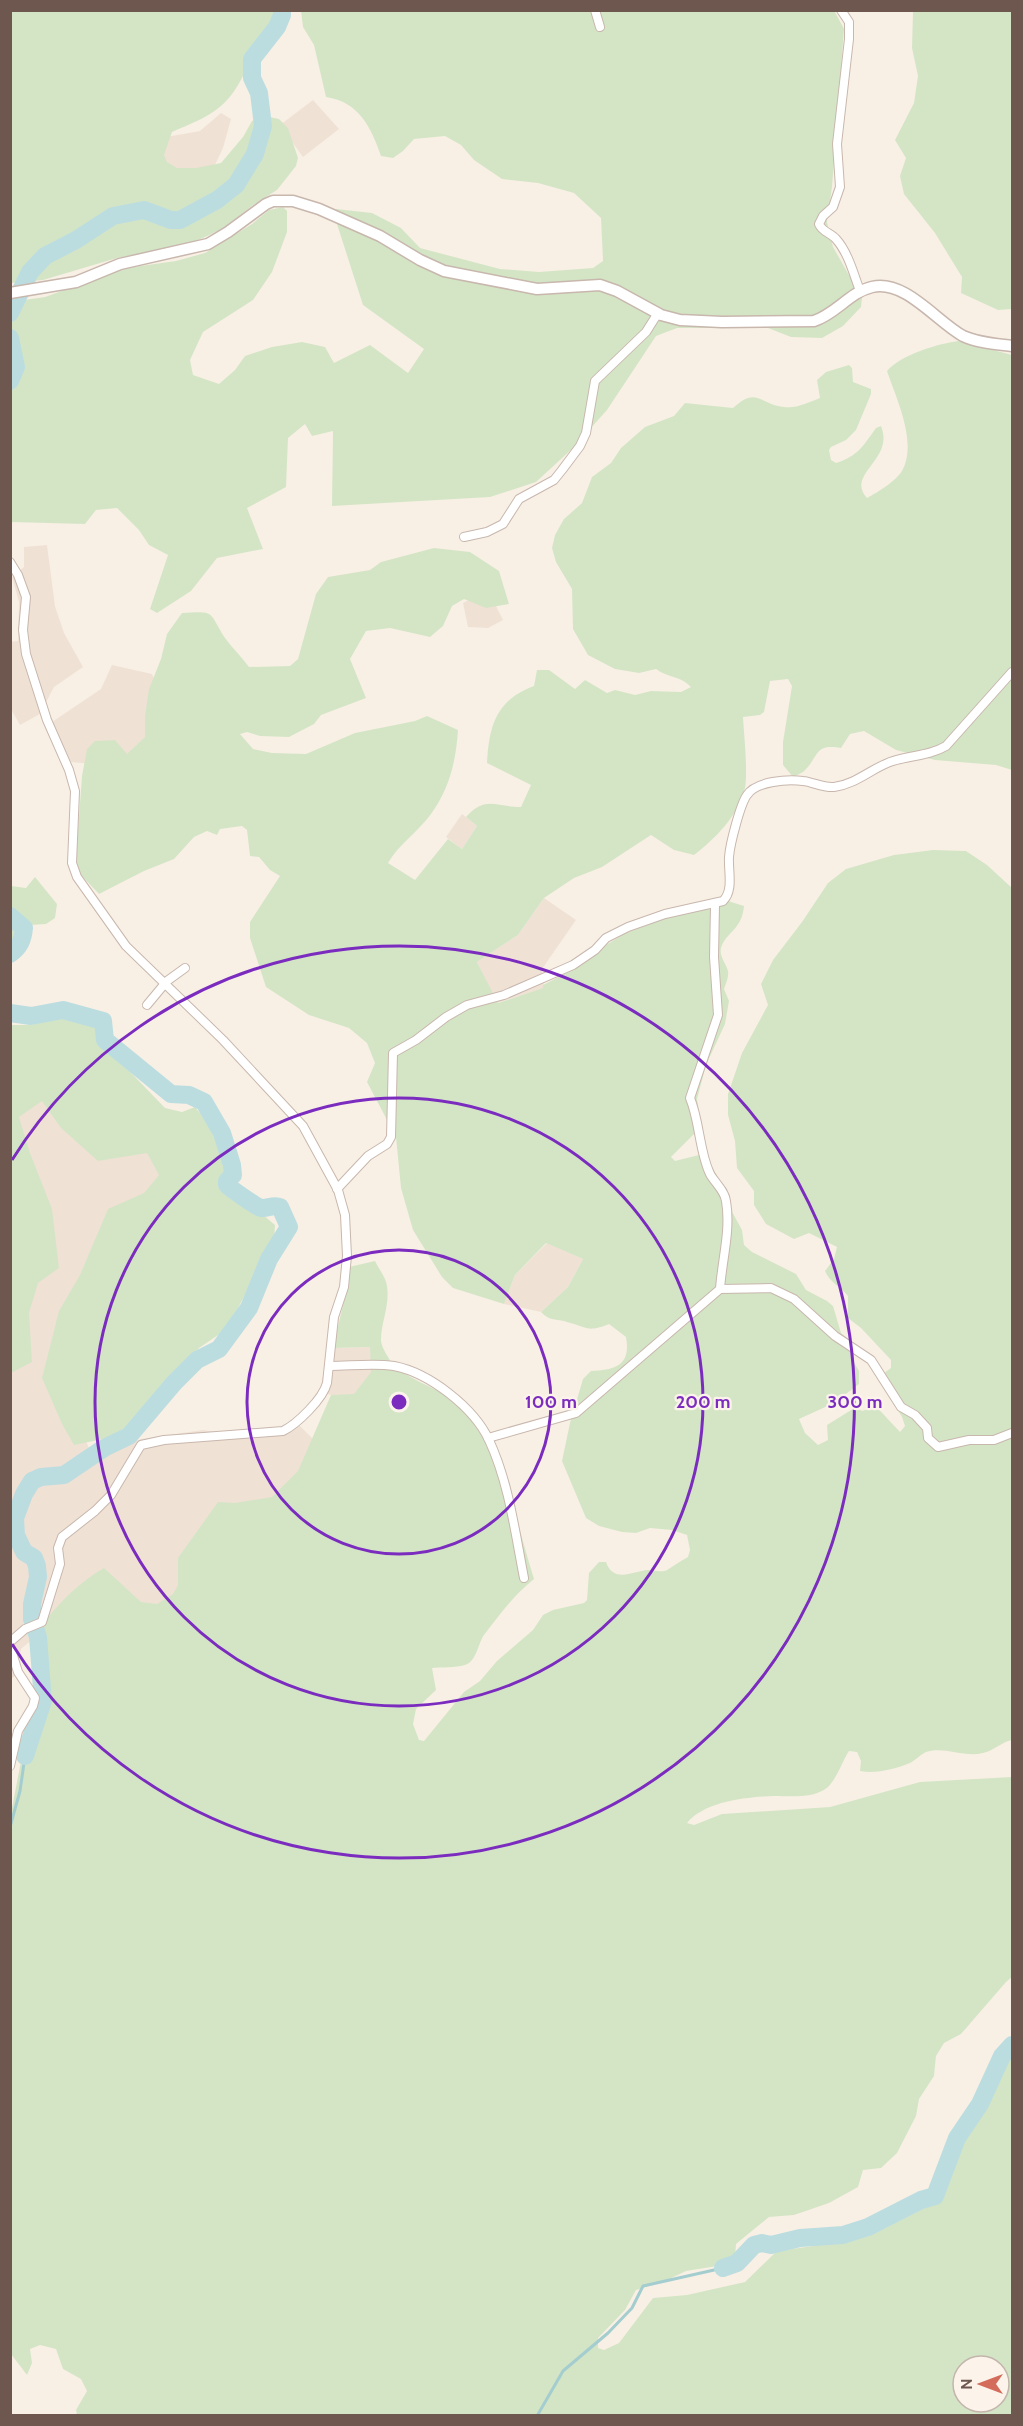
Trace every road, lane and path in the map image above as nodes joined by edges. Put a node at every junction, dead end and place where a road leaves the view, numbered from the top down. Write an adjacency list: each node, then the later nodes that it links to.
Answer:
1 (595, 10): 3 (street)
2 (841, 10): 4 (street)
3 (600, 27)
4 (860, 291): 6 (street); 7 (street)
5 (10, 293): 6 (street)
6 (658, 313): 8 (street)
7 (1012, 346)
8 (464, 537)
9 (10, 562): 13 (street)
10 (1012, 672): 11 (street)
11 (715, 904): 15 (street); 16 (street)
12 (185, 968): 13 (street)
13 (164, 984): 14 (street); 15 (street)
14 (147, 1005)
15 (337, 1189): 17 (street)
16 (720, 1289): 18 (street); 19 (street)
17 (330, 1366): 19 (street); 21 (street)
18 (1012, 1433)
19 (488, 1438): 20 (street)
20 (524, 1578)
21 (10, 1644): 22 (street)
22 (10, 1766)

